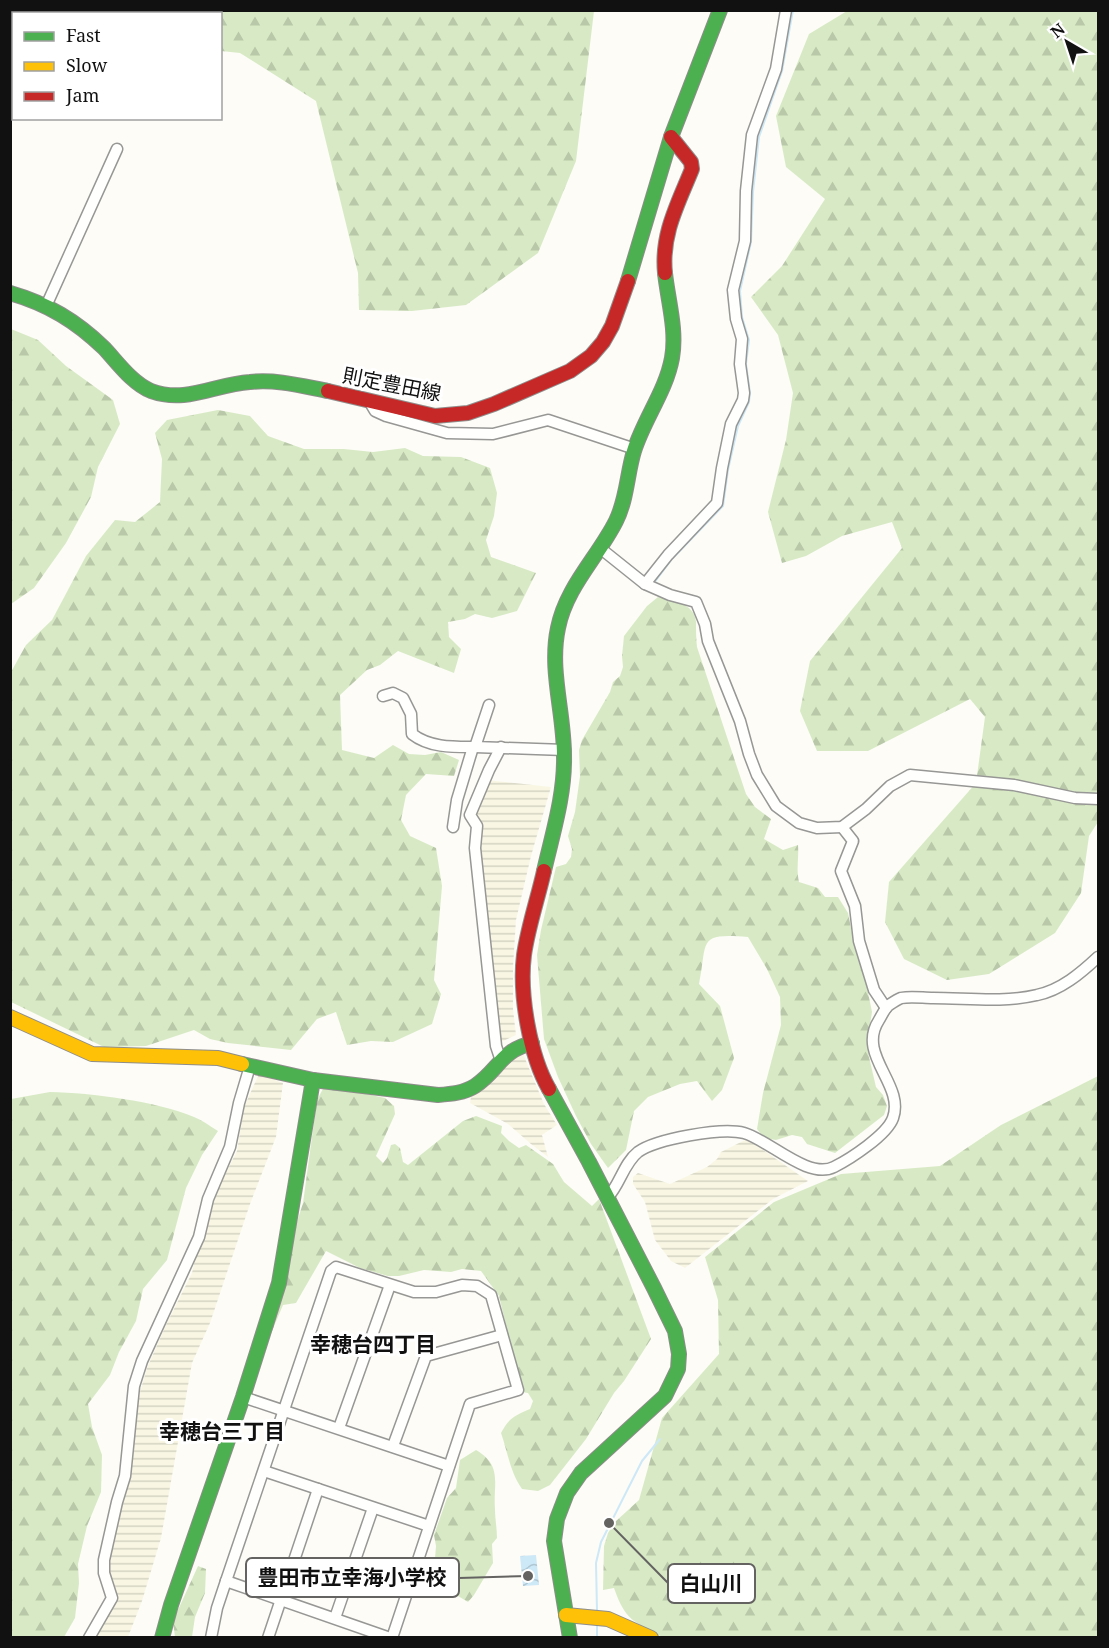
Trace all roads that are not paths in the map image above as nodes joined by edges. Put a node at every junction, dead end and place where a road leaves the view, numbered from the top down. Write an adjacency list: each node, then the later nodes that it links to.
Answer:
1 (720, 10): 3 (main road, 則定豊田線)
2 (786, 10): 10 (street)
3 (670, 137): 7 (main road, 則定豊田線); 8 (main road)
4 (117, 149): 6 (street)
5 (10, 293): 6 (main road, 則定豊田線)
6 (47, 304): 7 (main road, 則定豊田線)
7 (369, 401): 8 (street)
8 (634, 449): 9 (main road)
9 (600, 548): 10 (street); 15 (main road)
10 (645, 584): 18 (street)
11 (384, 696): 13 (street)
12 (489, 705): 13 (street)
13 (474, 747): 14 (street); 17 (street)
14 (501, 747): 15 (street); 23 (street)
15 (564, 750): 22 (main road)
16 (1098, 799): 18 (street)
17 (453, 827)
18 (842, 827): 20 (street)
19 (1098, 957): 20 (street)
20 (886, 1008): 26 (street)
21 (10, 1017): 24 (main road)
22 (532, 1042): 23 (main road); 26 (main road)
23 (500, 1058): 25 (main road)
24 (250, 1066): 25 (main road); 42 (street)
25 (313, 1080): 29 (main road)
26 (608, 1197): 40 (main road)
27 (390, 1285): 28 (street); 30 (street); 31 (street)
28 (502, 1335): 32 (street); 33 (street)
29 (243, 1396): 30 (street); 43 (main road)
30 (285, 1410): 31 (street); 34 (street)
31 (339, 1428): 32 (street)
32 (393, 1446): 33 (street)
33 (449, 1466): 37 (street)
34 (264, 1471): 35 (street); 38 (street)
35 (318, 1489): 36 (street); 39 (street)
36 (373, 1508): 37 (street); 41 (street)
37 (429, 1526): 46 (street)
38 (226, 1581): 39 (street); 44 (street)
39 (280, 1600): 41 (street); 45 (street)
40 (566, 1615): 47 (main road); 48 (main road)
41 (335, 1618): 46 (street)
42 (89, 1638)
43 (162, 1638)
44 (211, 1638)
45 (268, 1638)
46 (391, 1638)
47 (570, 1638)
48 (651, 1638)

